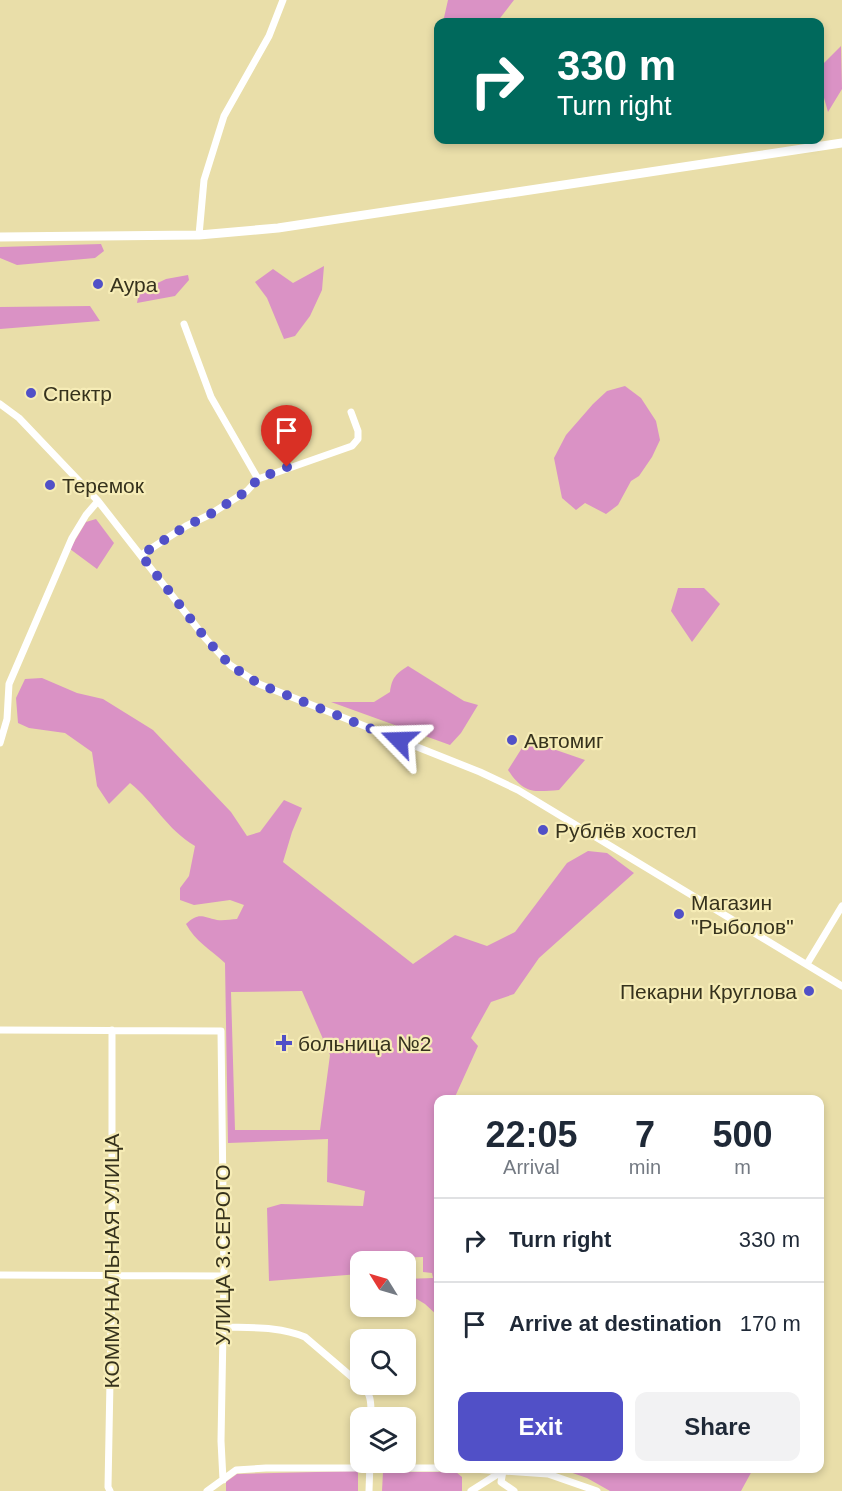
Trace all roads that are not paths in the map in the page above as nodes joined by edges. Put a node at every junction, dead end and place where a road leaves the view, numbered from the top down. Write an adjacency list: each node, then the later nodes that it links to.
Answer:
1 (284, 0): 3 (street)
2 (842, 143): 3 (main road)
3 (199, 235): 4 (main road)
4 (0, 237)
5 (184, 324): 8 (street)
6 (0, 404): 9 (street)
7 (351, 412): 8 (street)
8 (258, 479): 10 (street)
9 (98, 501): 10 (street); 11 (street)
10 (141, 555): 13 (street)
11 (0, 743)
12 (842, 906): 13 (street)
13 (807, 964): 14 (street)
14 (842, 986)
15 (0, 1030): 16 (street)
16 (112, 1030): 18 (street, КОММУНАЛЬНАЯ УЛИЦА); 19 (street, УЛИЦА З.СЕРОГО)
17 (0, 1275): 18 (street)
18 (112, 1275): 19 (street); 30 (street, КОММУНАЛЬНАЯ УЛИЦА)
19 (224, 1276): 20 (street, УЛИЦА З.СЕРОГО)
20 (222, 1326): 21 (street); 29 (street, УЛИЦА З.СЕРОГО)
21 (350, 1375)
22 (350, 1466): 29 (street)
23 (416, 1467): 24 (street)
24 (434, 1468)
25 (370, 1473): 32 (street)
26 (499, 1473): 33 (street)
27 (503, 1473): 34 (street)
28 (533, 1473): 35 (street)
29 (223, 1480): 31 (street)
30 (110, 1491)
31 (207, 1491)
32 (369, 1491)
33 (471, 1491)
34 (514, 1491)
35 (597, 1491)

